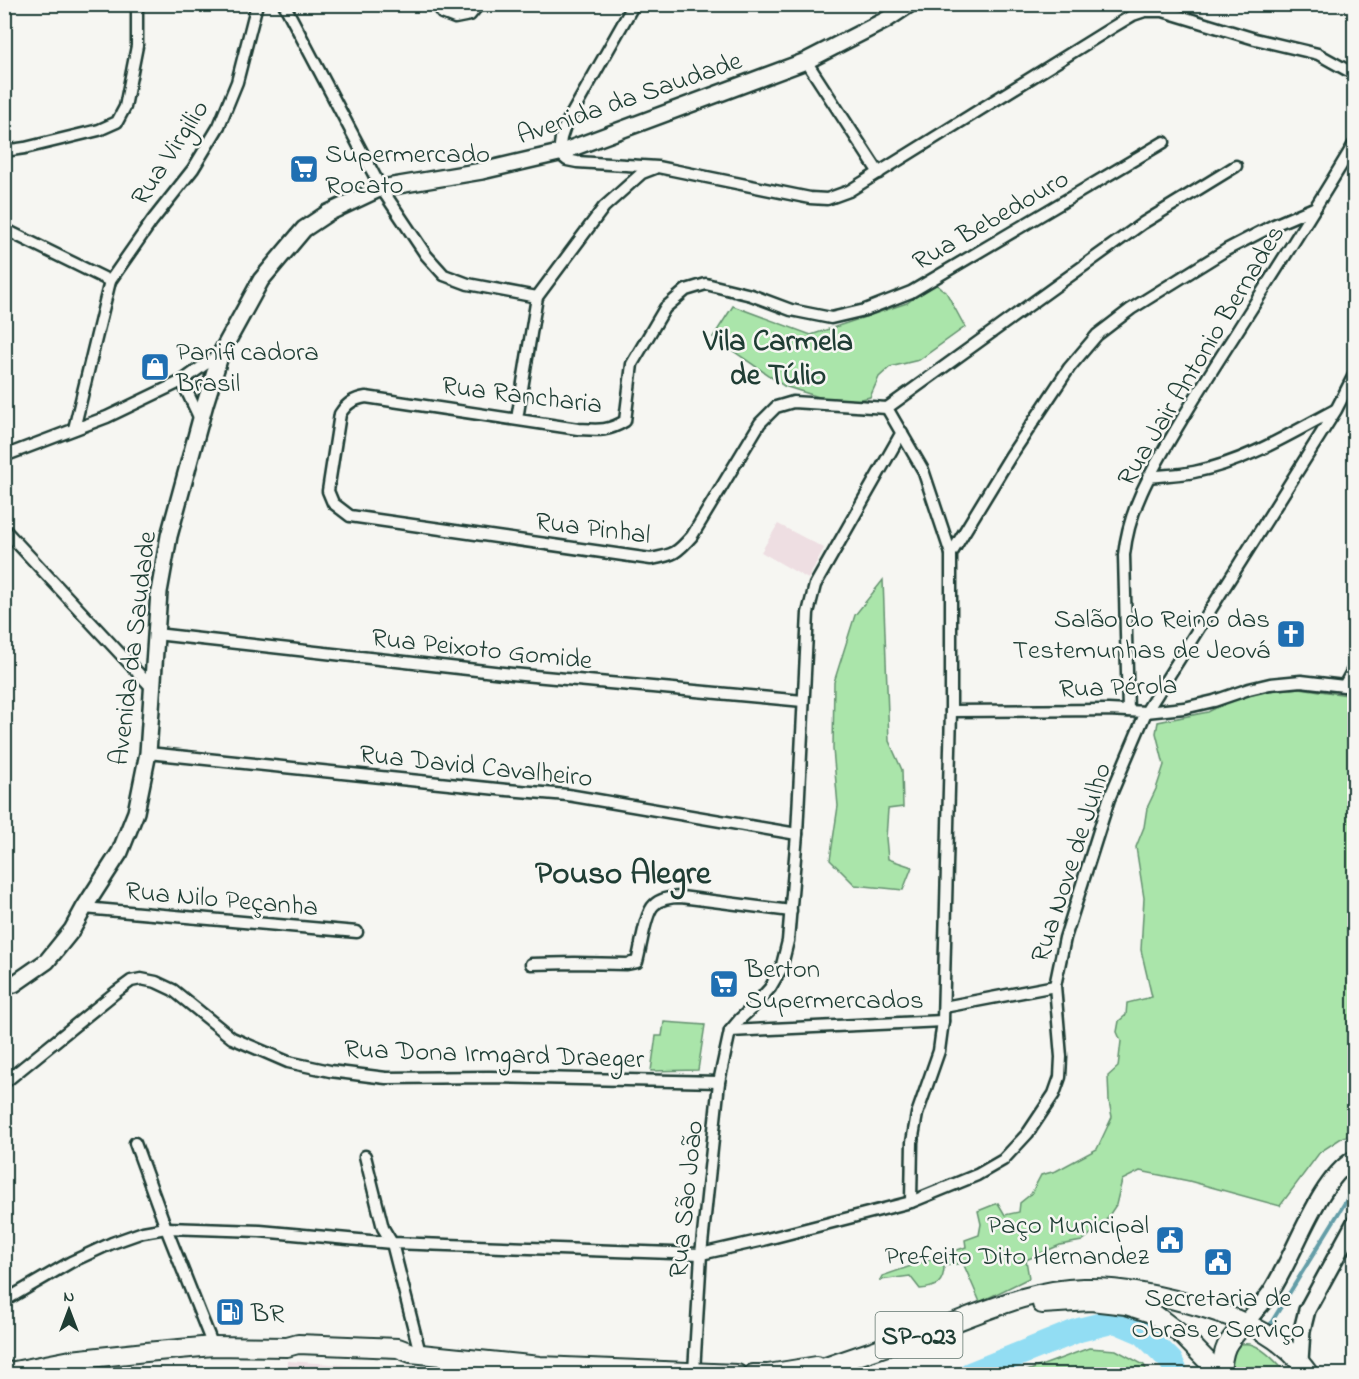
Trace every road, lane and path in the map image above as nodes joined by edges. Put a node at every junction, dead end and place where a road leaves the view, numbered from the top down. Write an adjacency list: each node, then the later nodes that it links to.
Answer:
1 (135, 4): 12 (street)
2 (257, 4): 20 (street, Rua Virgilio)
3 (284, 4): 17 (street)
4 (436, 4): 5 (street)
5 (479, 4)
6 (634, 4): 13 (street)
7 (910, 4): 8 (main road, Avenida da Saudade)
8 (806, 61): 13 (main road, Avenida da Saudade); 16 (street)
9 (1354, 74): 16 (street)
10 (1164, 142): 22 (street, Rua Bebedouro)
11 (1354, 144): 18 (street, Rua Jair Antonio Bernades)
12 (4, 151)
13 (559, 153): 15 (street); 17 (main road, Avenida da Saudade)
14 (1236, 166): 26 (street)
15 (658, 167): 16 (street); 21 (street)
16 (879, 173)
17 (381, 188): 21 (street); 23 (main road, Avenida da Saudade)
18 (1317, 207): 33 (street, Rua Jair Antonio Bernades); 36 (street)
19 (4, 229): 20 (street)
20 (110, 281): 30 (street)
21 (537, 297): 28 (street)
22 (831, 318): 28 (street, Rua Rancharia)
23 (221, 353): 25 (street); 29 (main road, Avenida da Saudade)
24 (1354, 375): 27 (street, Rua Nove de Julho)
25 (182, 381): 29 (street); 30 (street)
26 (887, 408): 31 (street); 34 (street, Rua Pinhal)
27 (1336, 410): 33 (street); 44 (street, Rua Nove de Julho)
28 (517, 419): 34 (street, Rua Rancharia)
29 (201, 420): 37 (main road, Avenida da Saudade)
30 (74, 429): 32 (street)
31 (902, 432): 36 (street); 41 (street)
32 (4, 456)
33 (1148, 477): 43 (street, Rua Jair Antonio Bernades)
34 (350, 516)
35 (4, 530): 40 (street)
36 (951, 554): 42 (street)
37 (156, 634): 40 (main road, Avenida da Saudade); 41 (street, Rua Peixoto Gomide)
38 (1354, 668): 39 (street)
39 (1349, 686): 44 (street, Rua Pérola)
40 (153, 689): 45 (main road, Avenida da Saudade)
41 (803, 702): 46 (street)
42 (951, 711): 43 (street, Rua Pérola); 53 (street)
43 (1128, 711): 44 (street, Rua Pérola)
44 (1146, 712): 51 (street, Rua Nove de Julho)
45 (148, 753): 46 (street, Rua David Cavalheiro); 47 (main road, Avenida da Saudade)
46 (797, 834): 48 (street)
47 (84, 908): 49 (street, Rua Nilo Peçanha); 52 (main road, Avenida da Saudade)
48 (791, 911): 50 (street); 55 (street)
49 (357, 932)
50 (531, 964)
51 (1055, 986): 53 (street); 61 (street, Rua Nove de Julho)
52 (4, 987)
53 (944, 1007): 54 (street)
54 (943, 1021): 55 (street); 61 (street)
55 (730, 1031): 56 (street, Rua São João)
56 (719, 1082): 57 (street, Rua Dona Irmgard Draeger); 65 (street, Rua São João)
57 (4, 1083)
58 (135, 1143): 63 (street)
59 (364, 1156): 64 (street)
60 (1354, 1159): 68 (main road)
61 (911, 1202): 65 (street, Rua Nove de Julho)
62 (1354, 1224): 73 (main road)
63 (166, 1228): 64 (street, Rua Nove de Julho); 66 (street, Rua Nove de Julho); 69 (street)
64 (392, 1243): 65 (street, Rua Nove de Julho); 70 (street)
65 (701, 1254): 75 (street, Rua São João)
66 (4, 1301)
67 (996, 1308): 68 (main road, SP-023); 71 (main road, SP-023); 80 (main road, SP-023)
68 (1246, 1322): 73 (main road, SP-023); 80 (main road, SP-023)
69 (213, 1346): 70 (main road); 74 (main road)
70 (415, 1353): 72 (main road)
71 (843, 1361): 78 (main road, SP-023); 79 (main road, SP-023)
72 (540, 1366): 75 (main road); 76 (main road)
73 (1305, 1368)
74 (4, 1372)
75 (691, 1373): 77 (main road)
76 (587, 1374)
77 (737, 1374)
78 (753, 1374)
79 (806, 1374)
80 (1221, 1374)

